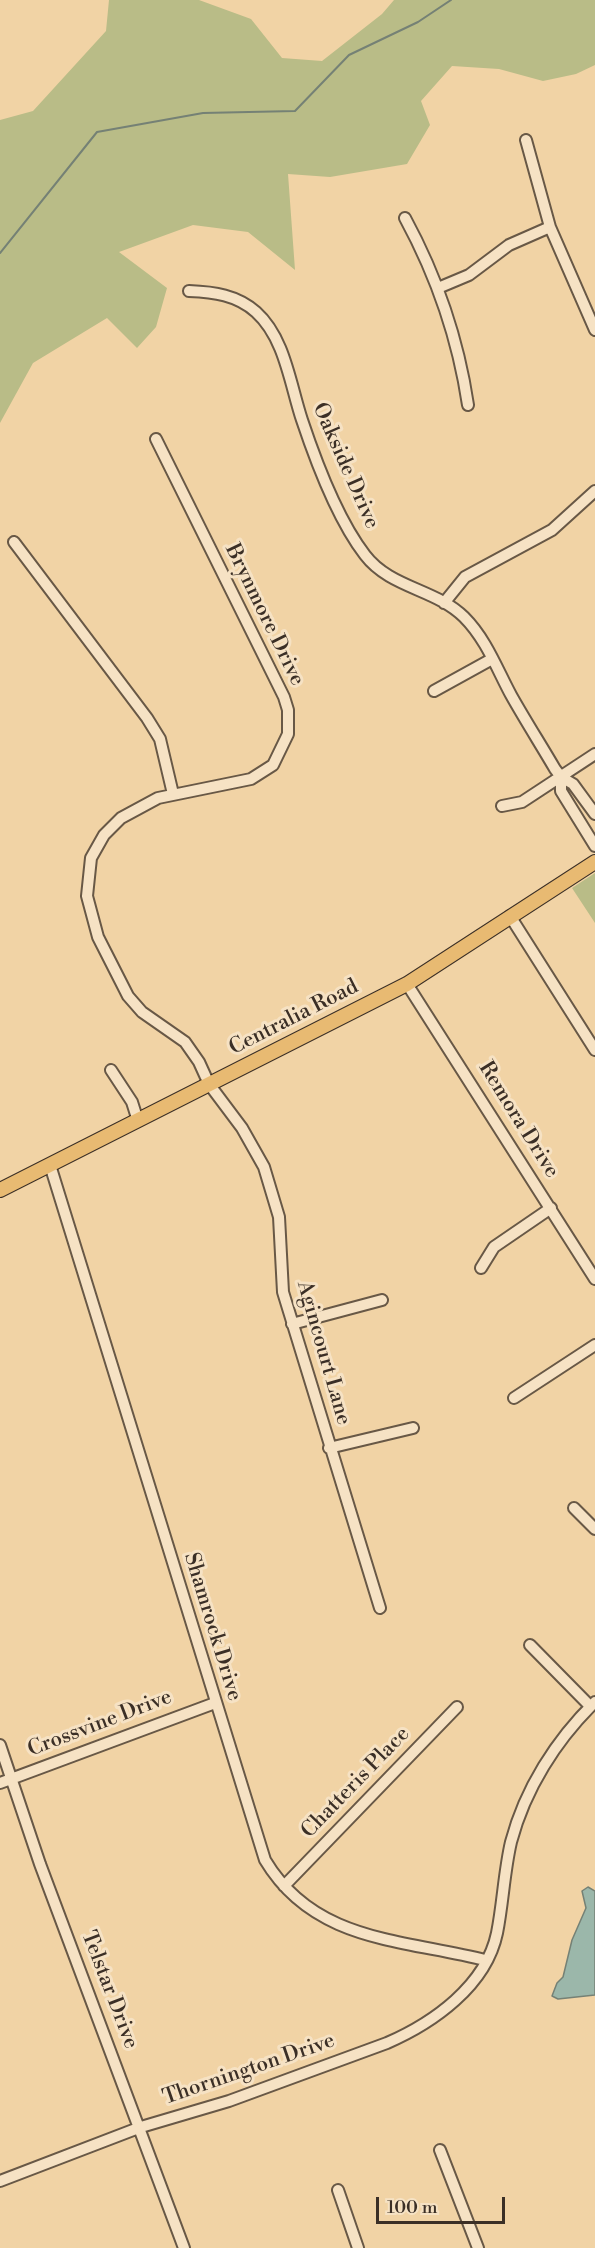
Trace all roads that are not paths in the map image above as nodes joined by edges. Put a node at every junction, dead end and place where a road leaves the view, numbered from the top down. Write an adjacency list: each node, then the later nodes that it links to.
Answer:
1 (526, 140): 3 (street)
2 (405, 218): 4 (street)
3 (550, 227): 4 (street); 6 (street)
4 (438, 288): 7 (street)
5 (189, 291): 11 (street, Oakside Drive)
6 (595, 330)
7 (468, 405)
8 (156, 439): 16 (street, Brynmore Drive)
9 (595, 491): 11 (street)
10 (14, 542): 16 (street)
11 (444, 603): 12 (street, Oakside Drive)
12 (492, 660): 13 (street); 15 (street, Oakside Drive)
13 (434, 691)
14 (595, 754): 15 (street)
15 (561, 777): 17 (street); 18 (street, Oakside Drive); 19 (street, Oakside Drive)
16 (173, 794): 25 (street, Brynmore Drive)
17 (502, 806)
18 (595, 814)
19 (595, 846)
20 (595, 862): 21 (main road, Centralia Road)
21 (510, 916): 22 (main road, Centralia Road); 23 (street)
22 (407, 984): 25 (main road, Centralia Road); 29 (street, Remora Drive)
23 (595, 1050)
24 (111, 1070): 26 (street)
25 (209, 1084): 26 (main road, Centralia Road); 33 (street, Agincourt Lane)
26 (138, 1120): 27 (main road, Centralia Road)
27 (50, 1165): 28 (main road, Centralia Road); 42 (street, Shamrock Drive)
28 (0, 1190)
29 (551, 1208): 30 (street); 31 (street, Remora Drive)
30 (481, 1268)
31 (595, 1279)
32 (382, 1300): 33 (street)
33 (292, 1324): 37 (street, Agincourt Lane)
34 (595, 1345): 35 (street)
35 (514, 1398)
36 (413, 1428): 37 (street)
37 (329, 1448): 40 (street, Agincourt Lane)
38 (574, 1508): 39 (street)
39 (595, 1528)
40 (380, 1608)
41 (530, 1645): 43 (street)
42 (215, 1703): 46 (street, Crossvine Drive); 47 (street, Shamrock Drive)
43 (593, 1704): 48 (street, Thornington Drive)
44 (457, 1707): 47 (street, Chatteris Place)
45 (0, 1745): 46 (street, Telstar Drive)
46 (5, 1781): 49 (street, Telstar Drive)
47 (284, 1887): 48 (street, Shamrock Drive)
48 (485, 1960): 49 (street, Thornington Drive)
49 (141, 2127): 51 (street, Thornington Drive); 53 (street, Telstar Drive)
50 (441, 2150): 55 (street)
51 (0, 2181)
52 (338, 2190): 54 (street)
53 (184, 2248)
54 (358, 2248)
55 (477, 2248)

